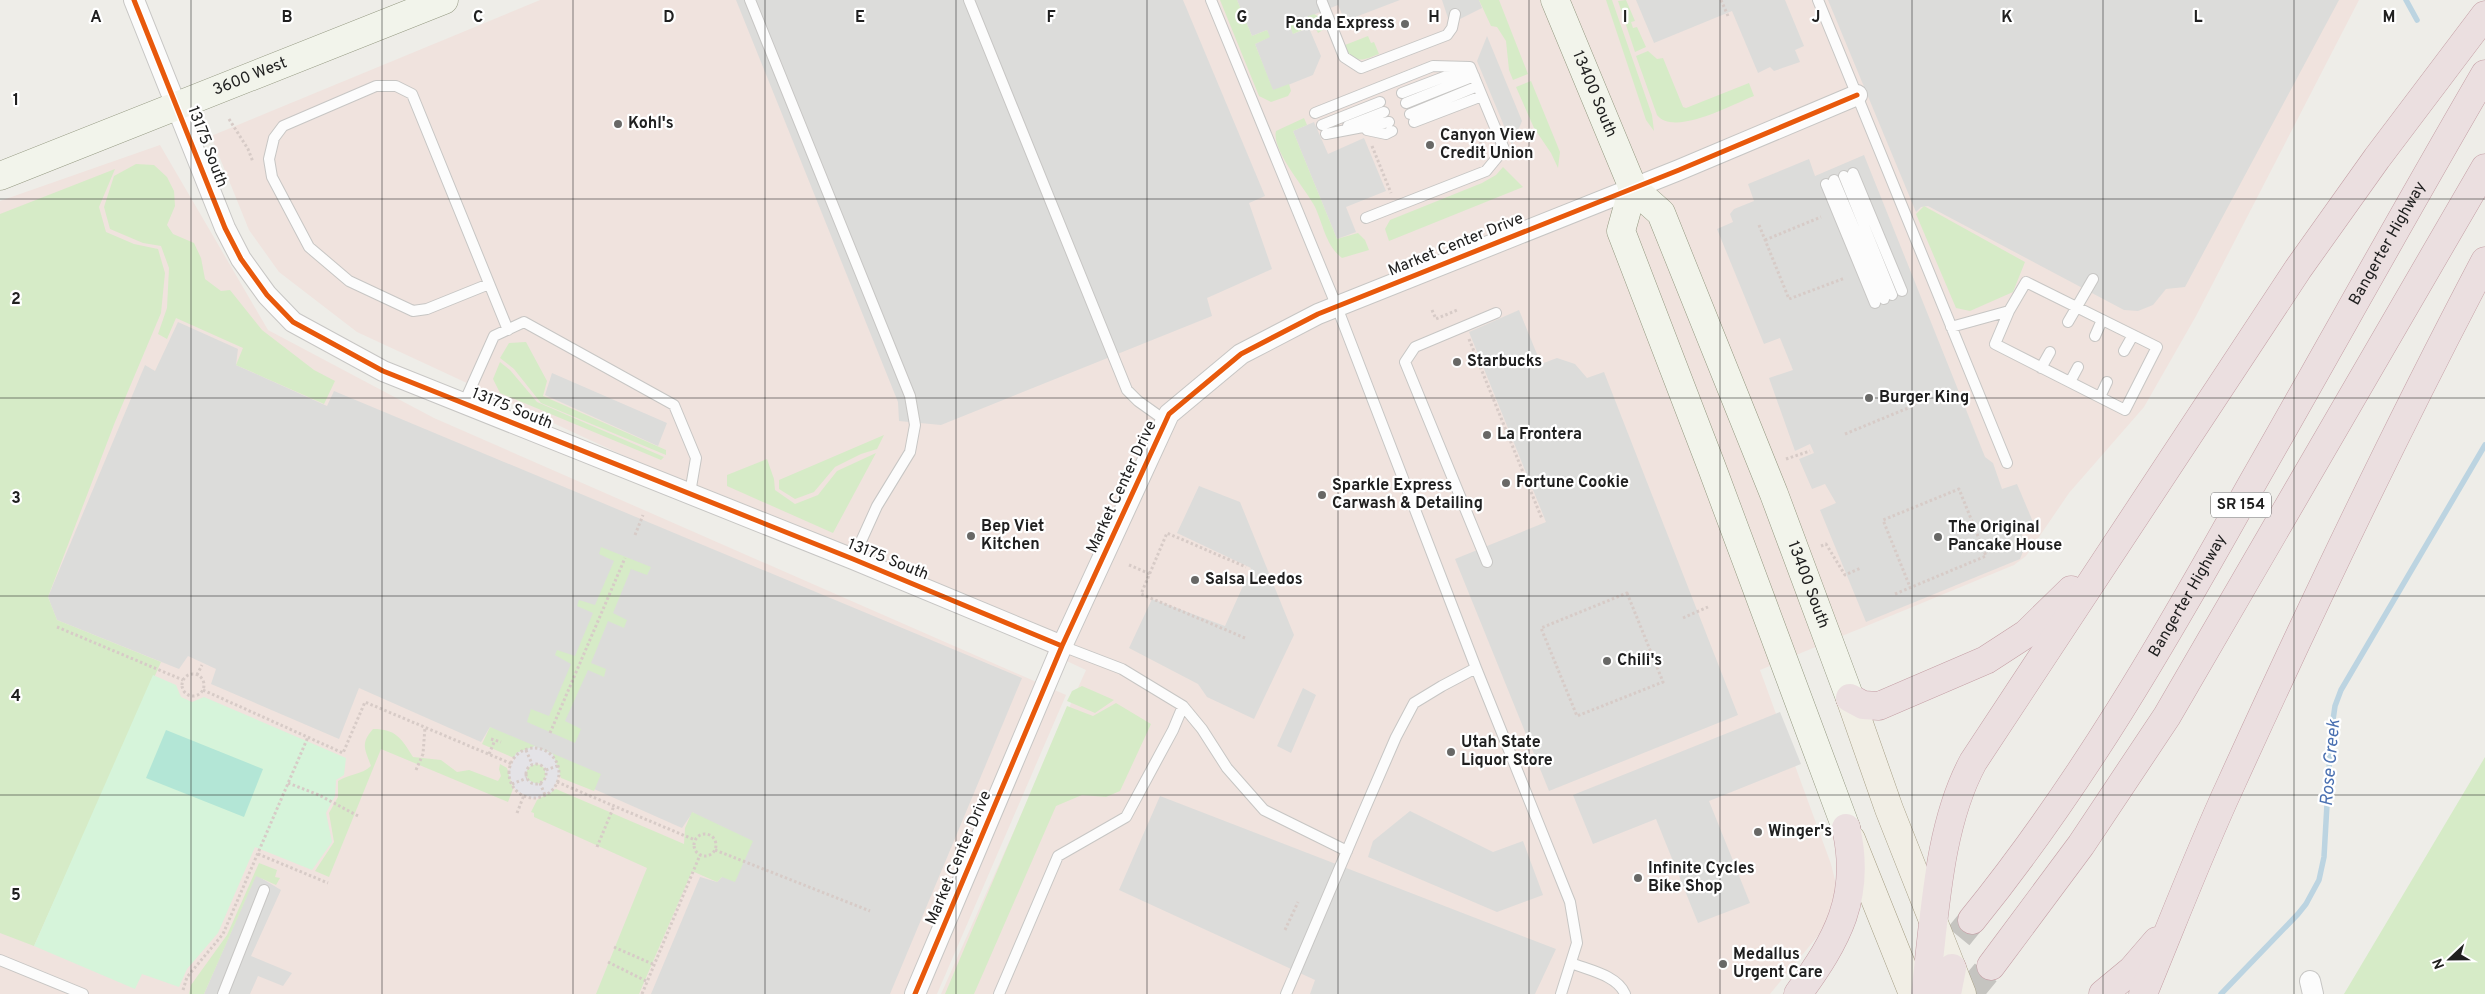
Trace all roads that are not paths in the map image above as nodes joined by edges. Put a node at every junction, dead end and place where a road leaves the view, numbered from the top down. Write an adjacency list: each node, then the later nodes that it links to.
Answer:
1 (134, 0): 16 (street, 13175 South)
2 (444, 0): 16 (main road, 3600 West)
3 (750, 0): 52 (lane)
4 (969, 0): 48 (lane)
5 (1211, 0): 30 (lane)
6 (1555, 0): 24 (main road, 13400 South)
7 (1818, 0): 14 (lane)
8 (1322, 2): 9 (lane)
9 (1455, 14)
10 (2485, 15): 51 (highway)
11 (1472, 71): 13 (lane); 15 (lane); 18 (lane)
12 (2485, 74): 62 (highway, Bangerter Highway / SR 154)
13 (1480, 91): 19 (lane); 25 (lane)
14 (1857, 95): 24 (street, Market Center Drive); 36 (lane)
15 (1404, 98)
16 (178, 105): 22 (main road, 3600 West); 47 (street, 13175 South)
17 (1382, 107): 20 (lane)
18 (1315, 113)
19 (1412, 118)
20 (1390, 127)
21 (2485, 168): 66 (highway, SR 154)
22 (0, 176)
23 (1830, 182): 29 (lane)
24 (1633, 188): 30 (street, Market Center Drive); 56 (main road, 13400 South); 58 (main road)
25 (1366, 218)
26 (2485, 261): 61 (highway)
27 (2093, 279): 31 (lane)
28 (489, 284): 28 (lane); 37 (lane)
29 (1902, 291)
30 (1336, 307): 48 (street, Market Center Drive); 55 (lane)
31 (2076, 307): 32 (lane); 34 (lane); 35 (lane)
32 (2009, 312): 36 (lane); 43 (lane)
33 (1496, 313): 53 (lane)
34 (2102, 320): 38 (lane); 39 (lane)
35 (2068, 322)
36 (1951, 327): 49 (lane)
37 (508, 330): 47 (lane); 50 (lane)
38 (2133, 335): 40 (lane); 46 (lane)
39 (2095, 336)
40 (2124, 351)
41 (2050, 352): 43 (lane)
42 (2078, 367): 44 (lane)
43 (2041, 368): 44 (lane)
44 (2070, 382): 46 (lane)
45 (2107, 382): 46 (lane)
46 (2100, 397)
47 (464, 402): 50 (street, 13175 South)
48 (1166, 421): 54 (street, Market Center Drive)
49 (2007, 463)
50 (690, 493): 52 (street, 13175 South)
51 (2118, 540): 56 (highway); 63 (highway)
52 (853, 559): 54 (street, 13175 South)
53 (1487, 562)
54 (1062, 646): 57 (lane); 70 (street, Market Center Drive)
55 (1476, 668): 59 (lane); 65 (lane)
56 (1850, 698): 63 (main road, 13400 South)
57 (1183, 706): 59 (lane); 71 (lane)
58 (1846, 828): 75 (highway); 76 (main road)
59 (1347, 851): 72 (lane)
60 (264, 890): 69 (lane)
61 (2179, 909): 79 (highway); 80 (highway)
62 (1972, 920)
63 (1934, 924): 67 (main road, 13400 South); 77 (highway)
64 (0, 960): 68 (lane)
65 (1571, 963): 73 (lane); 74 (lane)
66 (1991, 966)
67 (1949, 981): 78 (main road, 13400 South)
68 (83, 994)
69 (223, 994)
70 (915, 994)
71 (999, 994)
72 (1286, 994)
73 (1561, 994)
74 (1624, 994)
75 (1798, 994)
76 (1913, 994)
77 (1925, 994)
78 (1962, 994)
79 (2104, 994)
80 (2143, 994)

